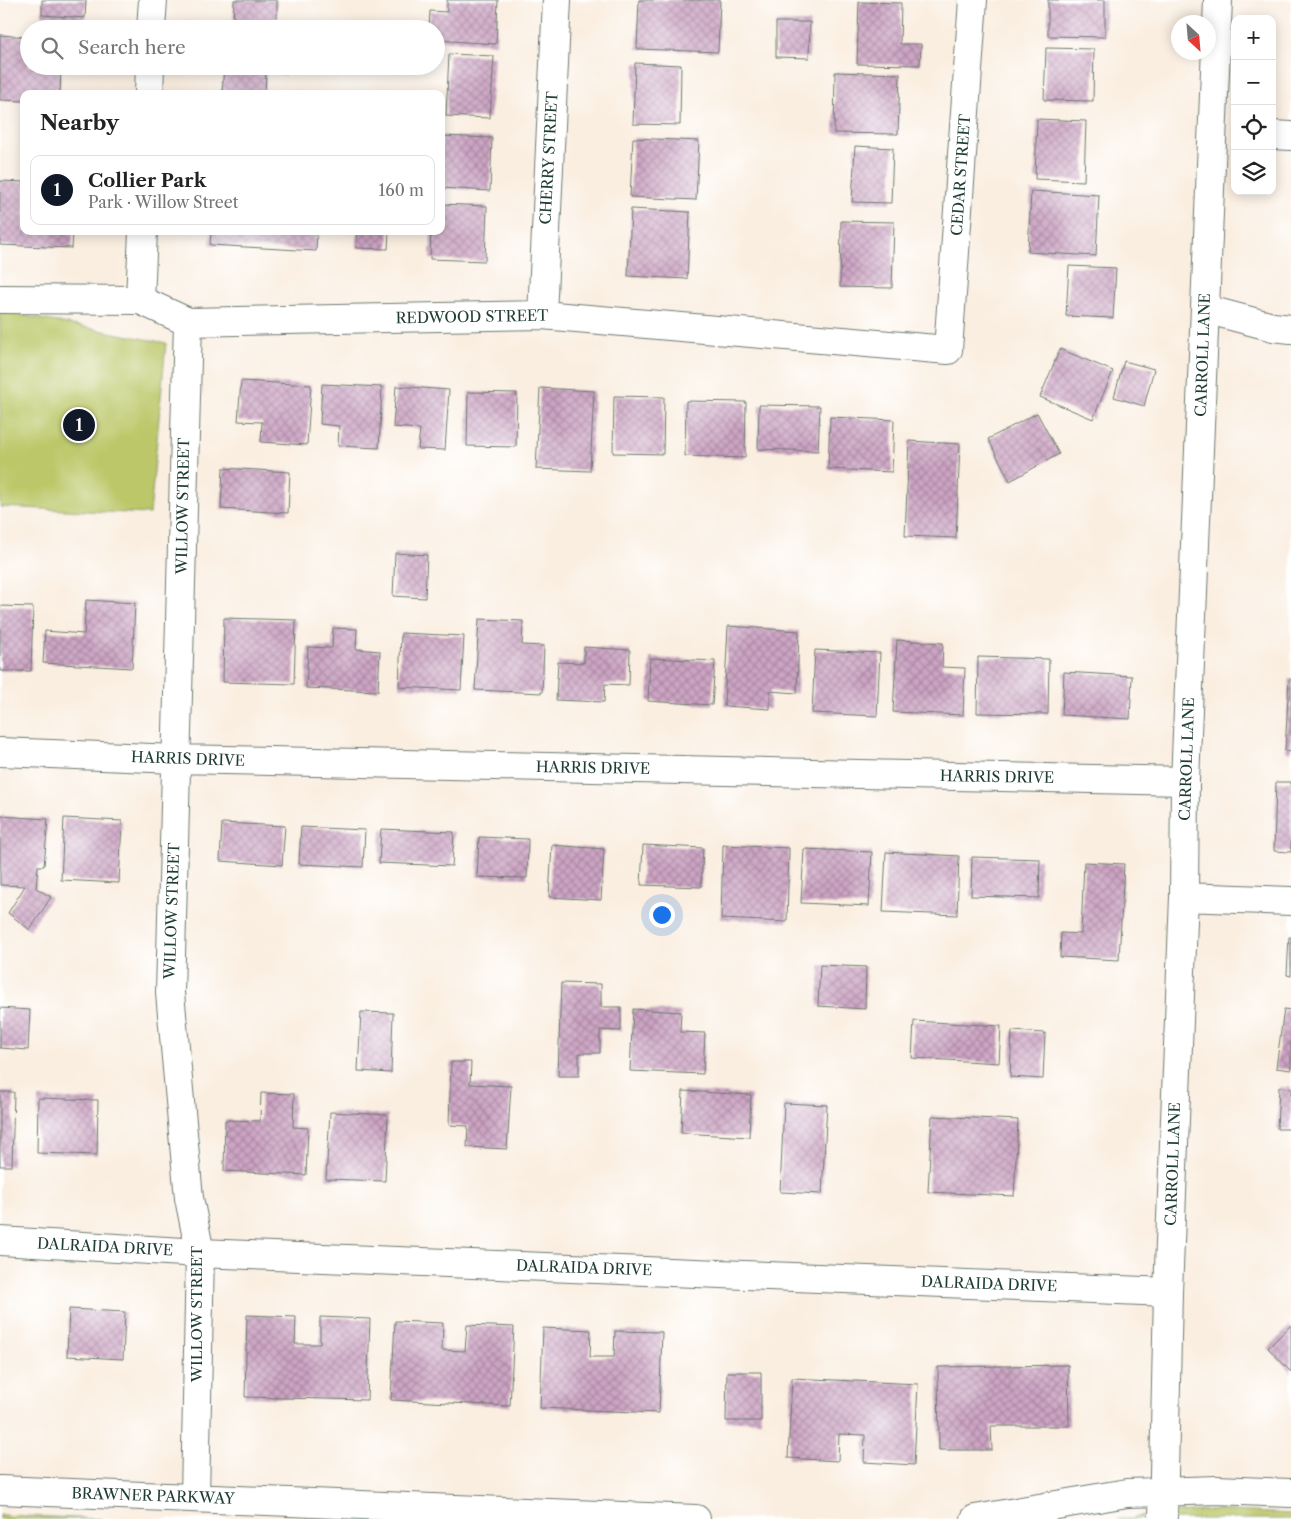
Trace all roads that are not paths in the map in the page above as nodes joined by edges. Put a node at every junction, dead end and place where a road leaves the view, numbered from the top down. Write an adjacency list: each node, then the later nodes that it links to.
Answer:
1 (153, 0): 5 (street)
2 (557, 0): 15 (street, CHERRY STREET)
3 (973, 0): 18 (street, CEDAR STREET)
4 (1218, 0): 8 (street, CARROLL LANE)
5 (152, 20)
6 (149, 75): 7 (street)
7 (148, 90)
8 (1224, 134): 14 (street, CARROLL LANE)
9 (1276, 135): 10 (street)
10 (1291, 136)
11 (143, 235): 13 (street)
12 (0, 299): 13 (street, REDWOOD STREET)
13 (140, 300): 16 (street, REDWOOD STREET)
14 (1205, 309): 17 (street); 21 (street, CARROLL LANE)
15 (542, 315): 16 (street, REDWOOD STREET); 18 (street, REDWOOD STREET)
16 (188, 322): 20 (street, WILLOW STREET)
17 (1291, 330)
18 (948, 350)
19 (0, 752): 20 (street, HARRIS DRIVE)
20 (177, 759): 21 (street, HARRIS DRIVE); 25 (street, WILLOW STREET)
21 (1185, 781): 22 (street, CARROLL LANE)
22 (1184, 896): 23 (street); 26 (street, CARROLL LANE)
23 (1291, 901)
24 (0, 1241): 25 (street, DALRAIDA DRIVE)
25 (200, 1253): 26 (street, DALRAIDA DRIVE); 30 (street, WILLOW STREET)
26 (1168, 1292): 28 (street, CARROLL LANE)
27 (0, 1490): 30 (street, BRAWNER PARKWAY)
28 (1165, 1491): 29 (street); 32 (street); 33 (street, CARROLL LANE)
29 (1291, 1494)
30 (195, 1497): 31 (street, BRAWNER PARKWAY)
31 (696, 1519)
32 (975, 1519)
33 (1163, 1519)

